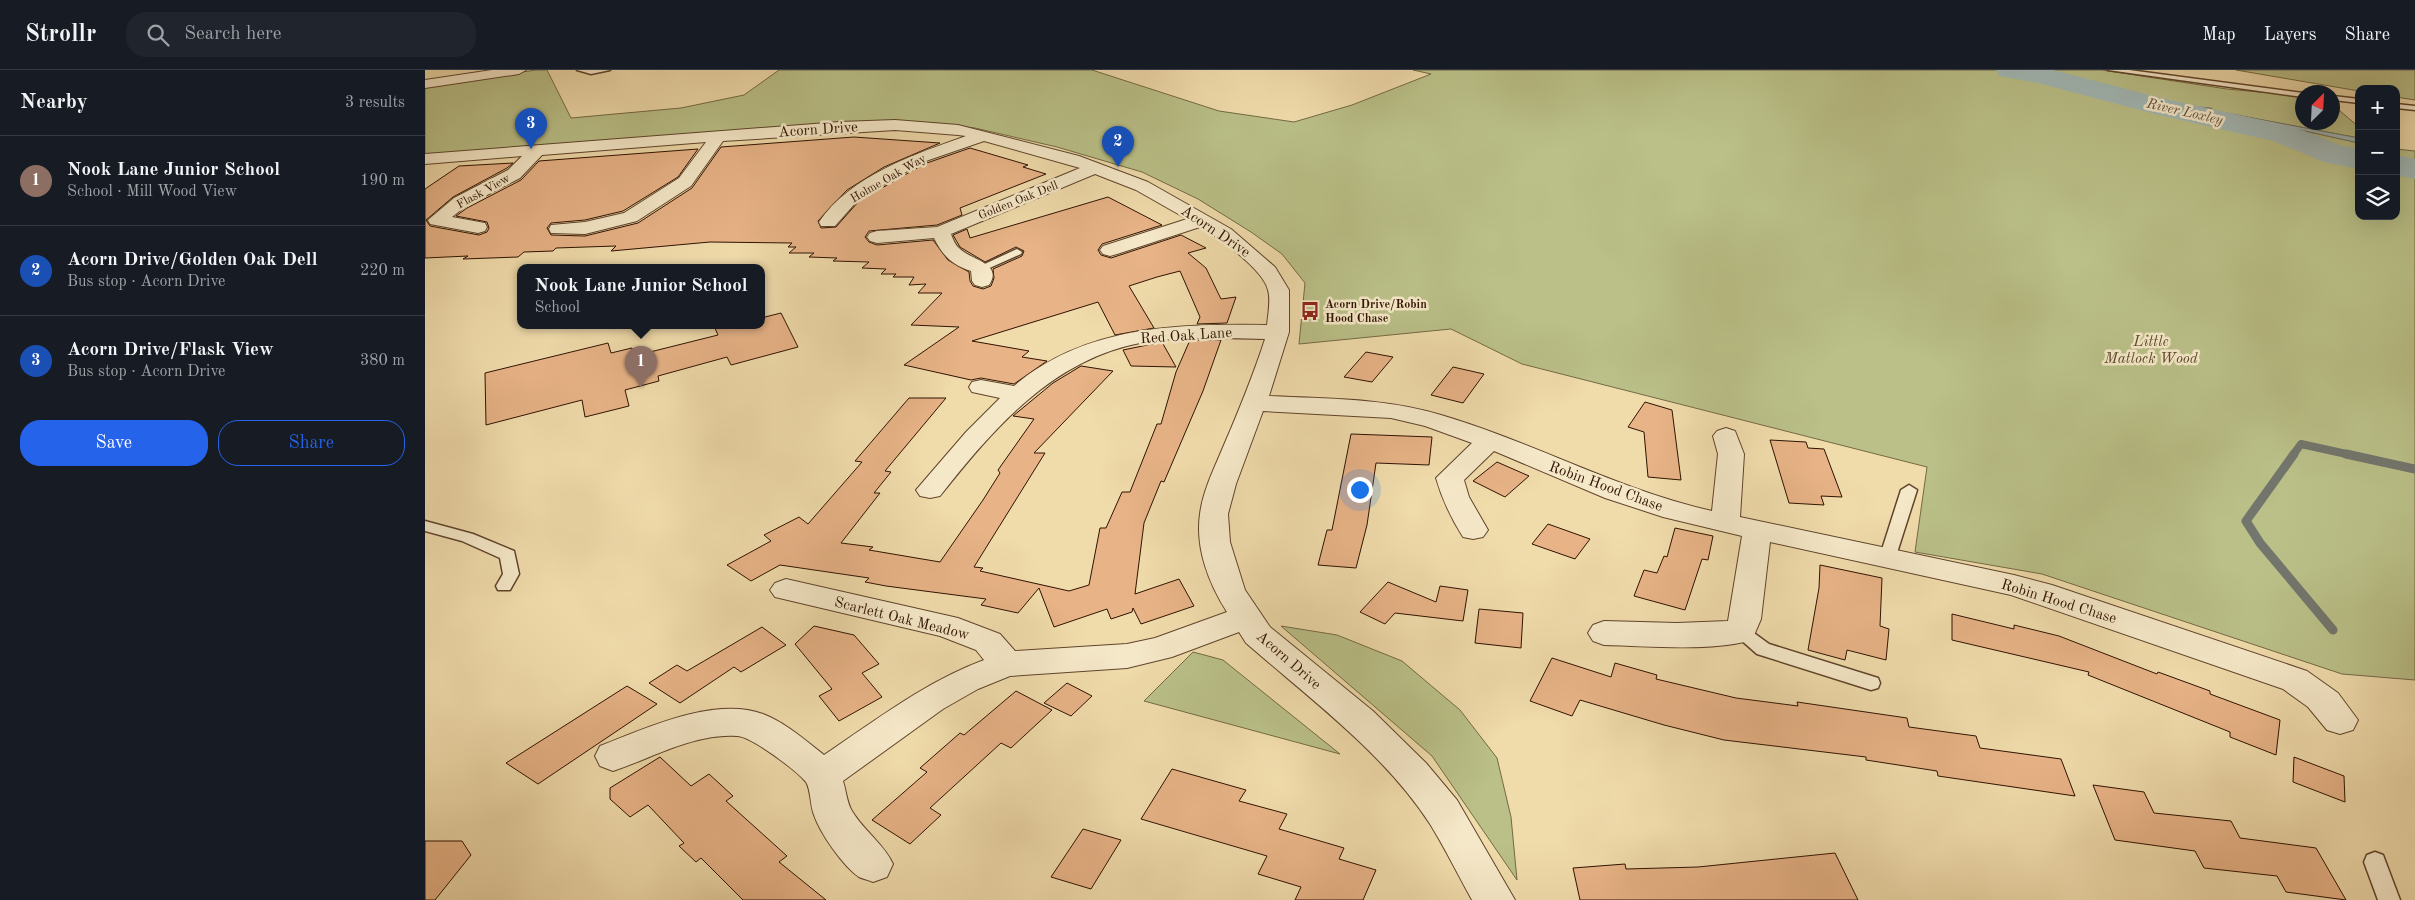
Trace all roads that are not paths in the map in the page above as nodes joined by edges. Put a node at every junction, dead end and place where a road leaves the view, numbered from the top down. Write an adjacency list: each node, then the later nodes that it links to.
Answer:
1 (519, 70): 5 (street)
2 (581, 70): 3 (lane)
3 (606, 70)
4 (2112, 70): 6 (lane)
5 (425, 84)
6 (2295, 94)
7 (2340, 99): 8 (lane)
8 (2355, 101)
9 (2400, 106): 10 (lane)
10 (2415, 108)
11 (983, 136): 12 (street, Acorn Drive); 15 (street, Acorn Drive); 18 (street, Holme Oak Way)
12 (718, 137): 13 (street, Acorn Drive); 16 (street)
13 (536, 152): 14 (street, Acorn Drive); 19 (street, Flask View)
14 (425, 159)
15 (1096, 168): 17 (street, Acorn Drive); 22 (street, Golden Oak Dell)
16 (630, 217): 20 (street); 21 (street)
17 (1202, 220): 24 (street); 27 (street, Acorn Drive)
18 (828, 222)
19 (477, 226)
20 (649, 226)
21 (558, 229)
22 (939, 232): 23 (street, Golden Oak Dell); 26 (street)
23 (877, 237)
24 (1110, 250)
25 (1017, 252): 26 (lane)
26 (982, 274)
27 (1278, 332): 29 (street, Red Oak Lane); 30 (street, Acorn Drive)
28 (981, 386): 29 (street)
29 (1019, 394): 33 (street, Red Oak Lane)
30 (1253, 403): 32 (street, Robin Hood Chase); 42 (street, Acorn Drive)
31 (1726, 436): 35 (street)
32 (1490, 440): 35 (street, Robin Hood Chase); 37 (street)
33 (930, 490)
34 (1909, 490): 39 (lane)
35 (1725, 524): 38 (street, Robin Hood Chase)
36 (425, 526): 40 (lane)
37 (1473, 530)
38 (1757, 530): 39 (street, Robin Hood Chase); 43 (street)
39 (1887, 559): 47 (street, Robin Hood Chase)
40 (504, 586)
41 (786, 590): 45 (street, Scarlett Oak Meadow)
42 (1245, 617): 45 (street); 52 (street, Acorn Drive)
43 (1741, 632): 44 (street); 46 (lane)
44 (1604, 633)
45 (1007, 664): 49 (street)
46 (1871, 683)
47 (2340, 720)
48 (613, 756): 49 (street)
49 (823, 774): 51 (street)
50 (2375, 862): 53 (lane)
51 (873, 864)
52 (1494, 900)
53 (2389, 900)

